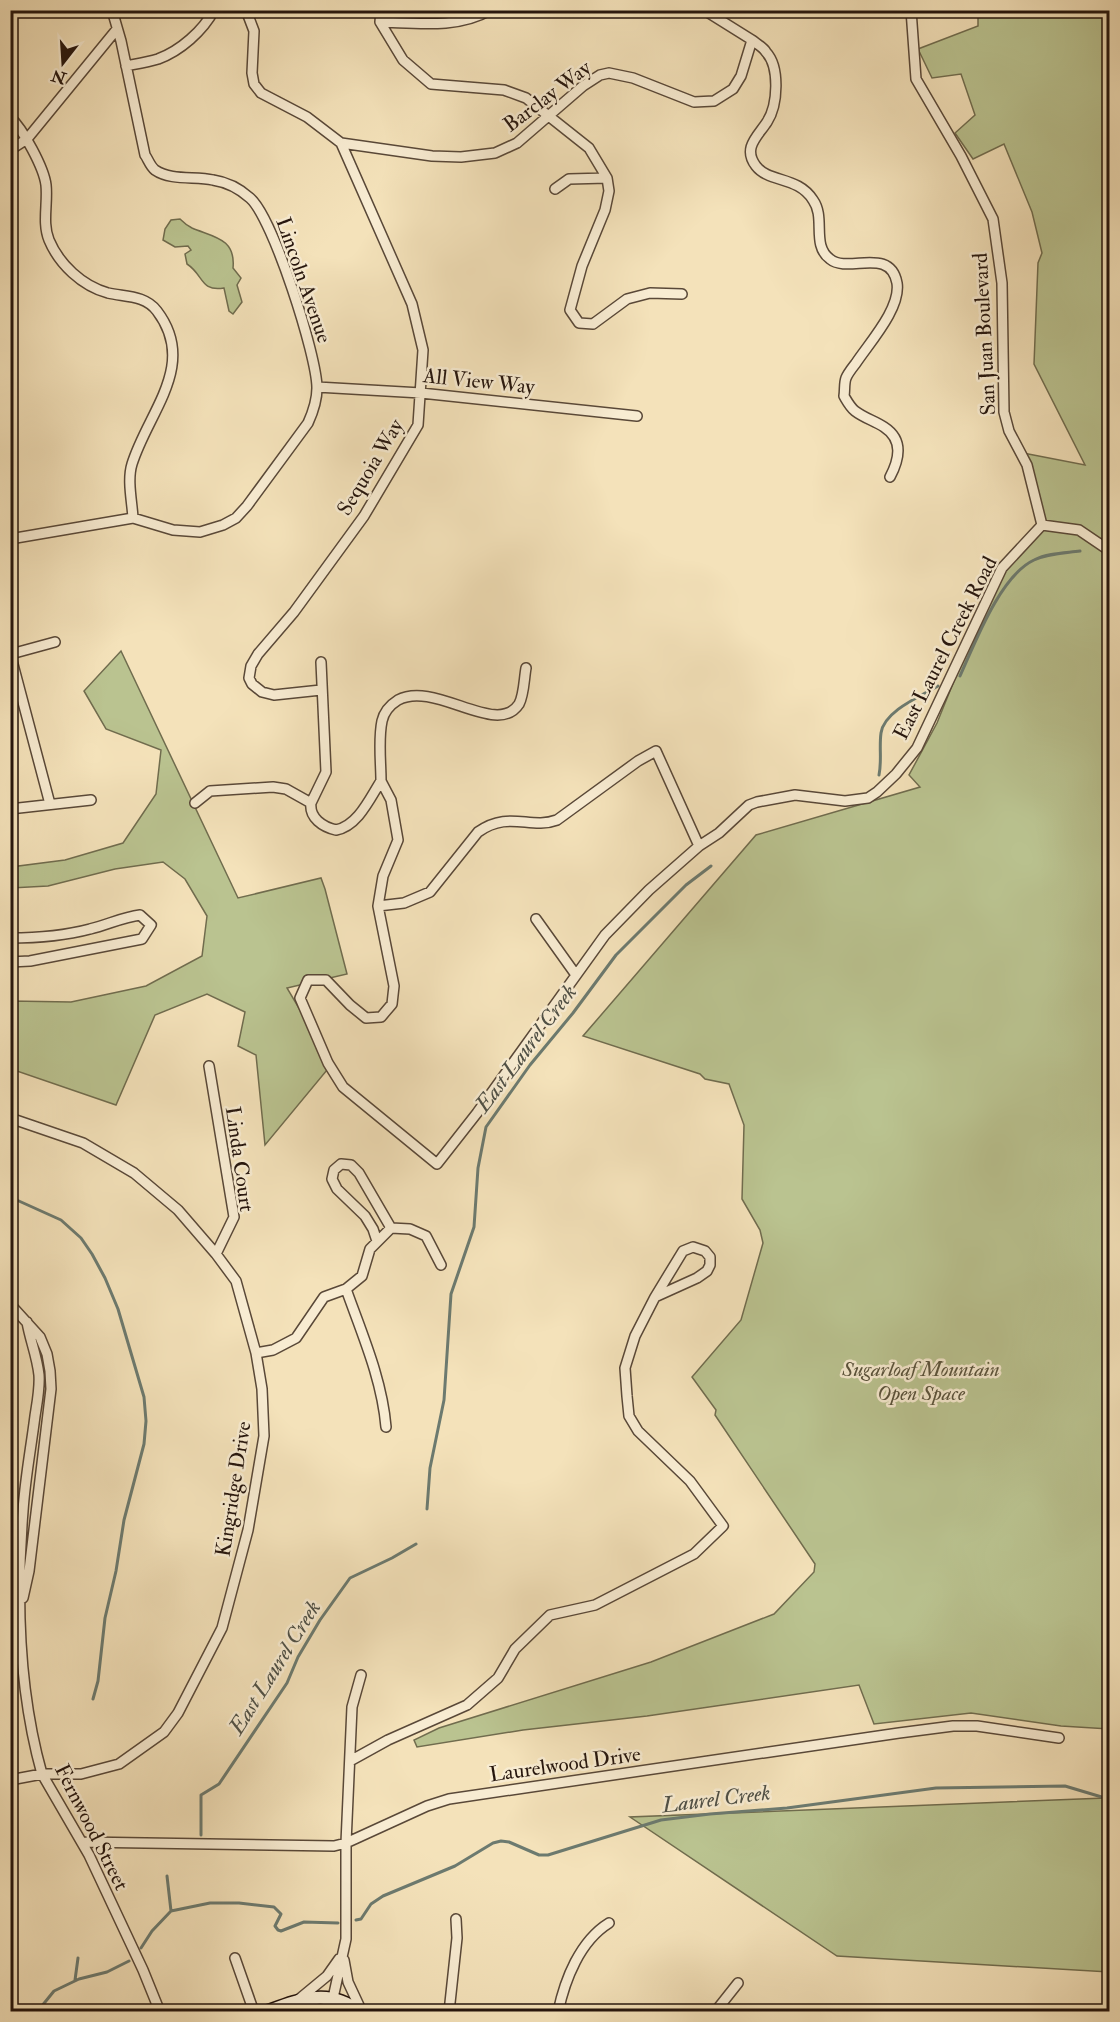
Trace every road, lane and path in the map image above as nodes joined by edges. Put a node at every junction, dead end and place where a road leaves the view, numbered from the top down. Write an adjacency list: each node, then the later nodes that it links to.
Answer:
1 (112, 10): 9 (street, Lincoln Avenue)
2 (214, 10): 11 (street)
3 (246, 10): 15 (street, Barclay Way)
4 (381, 10): 8 (street)
5 (490, 10): 8 (street)
6 (704, 10): 10 (street)
7 (911, 10): 25 (street, San Juan Boulevard)
8 (380, 22): 12 (street)
9 (117, 29): 11 (street, Lincoln Avenue); 14 (street)
10 (752, 40): 12 (street, Barclay Way); 23 (street)
11 (126, 66): 20 (street, Lincoln Avenue)
12 (549, 116): 15 (street, Barclay Way); 17 (street)
13 (10, 117): 14 (street)
14 (27, 139): 16 (street); 24 (street)
15 (341, 143): 21 (street, Sequoia Way)
16 (10, 150)
17 (607, 178): 18 (street); 19 (street)
18 (555, 189)
19 (682, 294)
20 (317, 387): 21 (street, All View Way); 24 (street, Lincoln Avenue)
21 (421, 393): 22 (street, All View Way); 32 (street, Sequoia Way)
22 (637, 416)
23 (890, 477)
24 (133, 518): 26 (street, Lincoln Avenue)
25 (1042, 525): 27 (street); 39 (street, East Laurel Creek Road)
26 (10, 538)
27 (1110, 551)
28 (55, 642): 29 (street)
29 (11, 653): 37 (street)
30 (321, 662): 32 (street)
31 (526, 668): 33 (street)
32 (321, 690): 36 (street)
33 (381, 781): 36 (street); 40 (street)
34 (91, 800): 37 (street)
35 (195, 803): 36 (street)
36 (311, 803)
37 (50, 804): 38 (street)
38 (10, 809)
39 (699, 846): 40 (street); 44 (street, East Laurel Creek Road)
40 (378, 906): 44 (street, East Laurel Creek Road)
41 (536, 919): 44 (street)
42 (10, 938): 43 (street)
43 (10, 962)
44 (576, 975)
45 (209, 1066): 49 (street, Linda Court)
46 (10, 1118): 49 (street, Kingridge Drive)
47 (391, 1228): 48 (street); 48 (street); 50 (street)
48 (377, 1241): 51 (street)
49 (216, 1254): 54 (street, Kingridge Drive)
50 (441, 1265)
51 (346, 1289): 54 (street); 55 (street)
52 (655, 1297): 52 (street); 58 (street)
53 (10, 1304): 59 (street, Fernwood Street)
54 (256, 1353): 59 (street, Kingridge Drive)
55 (386, 1427)
56 (361, 1675): 58 (street)
57 (1059, 1738): 62 (street, Laurelwood Drive)
58 (350, 1761): 62 (street)
59 (42, 1774): 60 (street, Kingridge Drive); 61 (street, Fernwood Street)
60 (10, 1780)
61 (82, 1842): 62 (street, Laurelwood Drive); 70 (street, Fernwood Street)
62 (346, 1843): 65 (street)
63 (456, 1919): 74 (street)
64 (609, 1923): 75 (street)
65 (344, 1949): 68 (street); 69 (street); 73 (street)
66 (234, 1958): 71 (street)
67 (738, 1983): 76 (street)
68 (333, 1998): 69 (main road); 73 (main road)
69 (297, 2000): 72 (main road)
70 (160, 2012)
71 (254, 2012)
72 (266, 2012)
73 (361, 2012)
74 (449, 2012)
75 (558, 2012)
76 (715, 2012)

